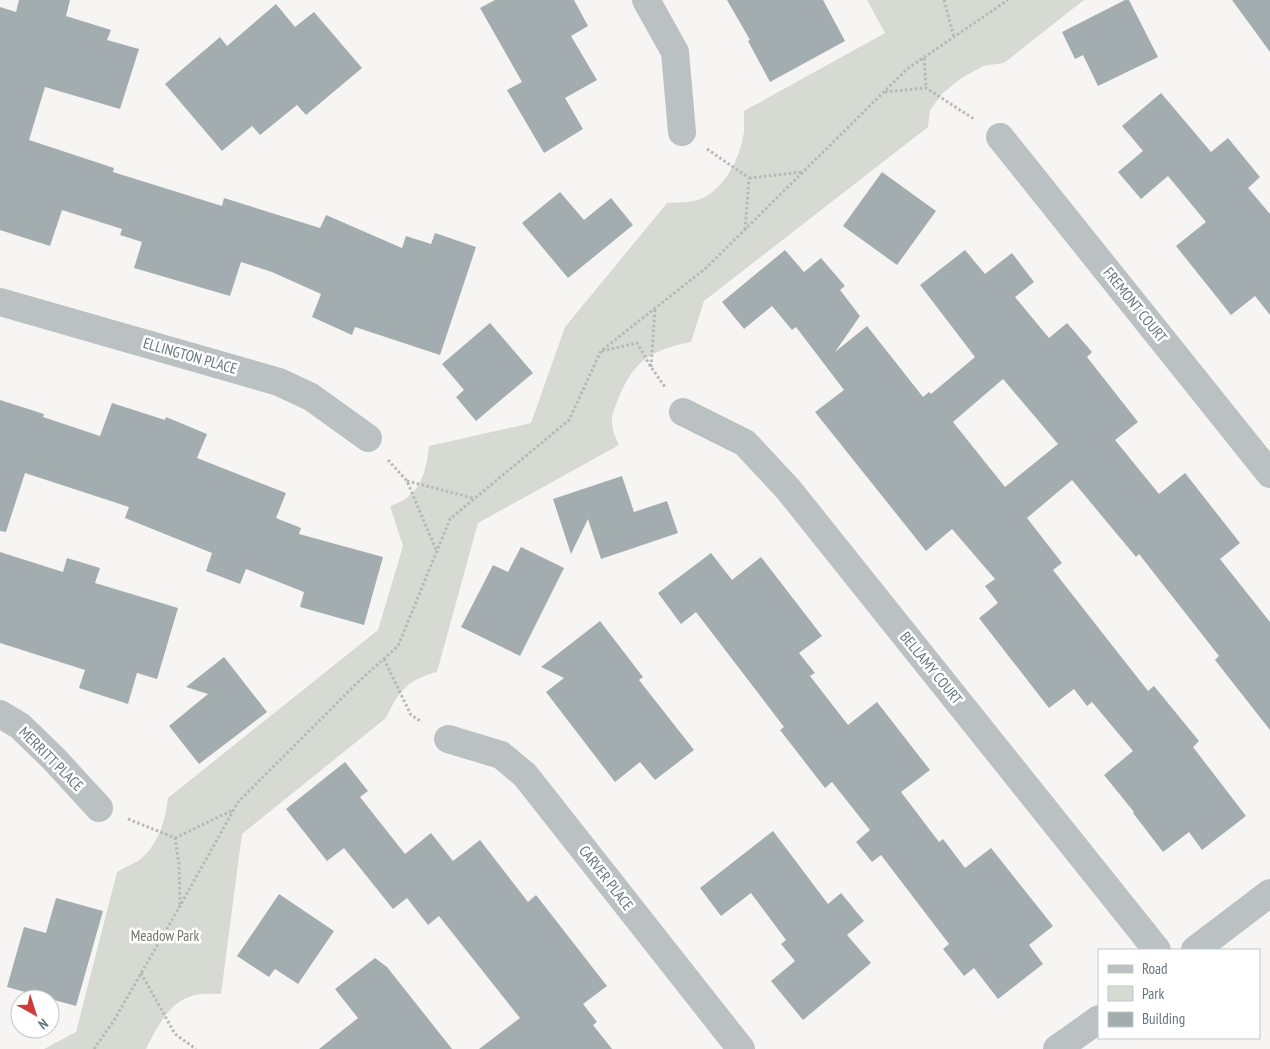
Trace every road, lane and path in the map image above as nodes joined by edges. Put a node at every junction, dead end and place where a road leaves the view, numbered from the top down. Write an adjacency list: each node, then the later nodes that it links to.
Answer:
1 (646, 0): 8 (street)
2 (944, 0): 4 (path)
3 (1008, 0): 4 (path)
4 (954, 37): 5 (path)
5 (924, 58): 6 (path); 7 (path)
6 (926, 88): 7 (path); 9 (path)
7 (884, 92): 10 (path)
8 (682, 132): 11 (path)
9 (1000, 136): 19 (street, FREMONT COURT)
10 (804, 172): 11 (path); 12 (path)
11 (749, 178): 12 (path)
12 (744, 230): 14 (path)
13 (0, 302): 18 (street, ELLINGTON PLACE)
14 (655, 308): 15 (path); 16 (path)
15 (601, 351): 16 (path); 21 (path)
16 (651, 367): 17 (path)
17 (683, 412): 31 (street, BELLAMY COURT)
18 (368, 438): 20 (path)
19 (1270, 474)
20 (407, 481): 21 (path); 22 (path)
21 (474, 499): 22 (path)
22 (437, 552): 23 (path)
23 (384, 659): 25 (path); 27 (path)
24 (0, 714): 26 (street, MERRITT PLACE)
25 (448, 739): 37 (street, CARVER PLACE)
26 (99, 808): 28 (path)
27 (233, 810): 28 (path); 30 (path)
28 (175, 838): 30 (path)
29 (1270, 893): 32 (street)
30 (180, 906): 33 (path)
31 (1156, 949)
32 (1196, 949)
33 (141, 973): 35 (path); 36 (path)
34 (1098, 1020): 38 (street)
35 (94, 1049)
36 (196, 1049)
37 (741, 1049)
38 (1057, 1049)

